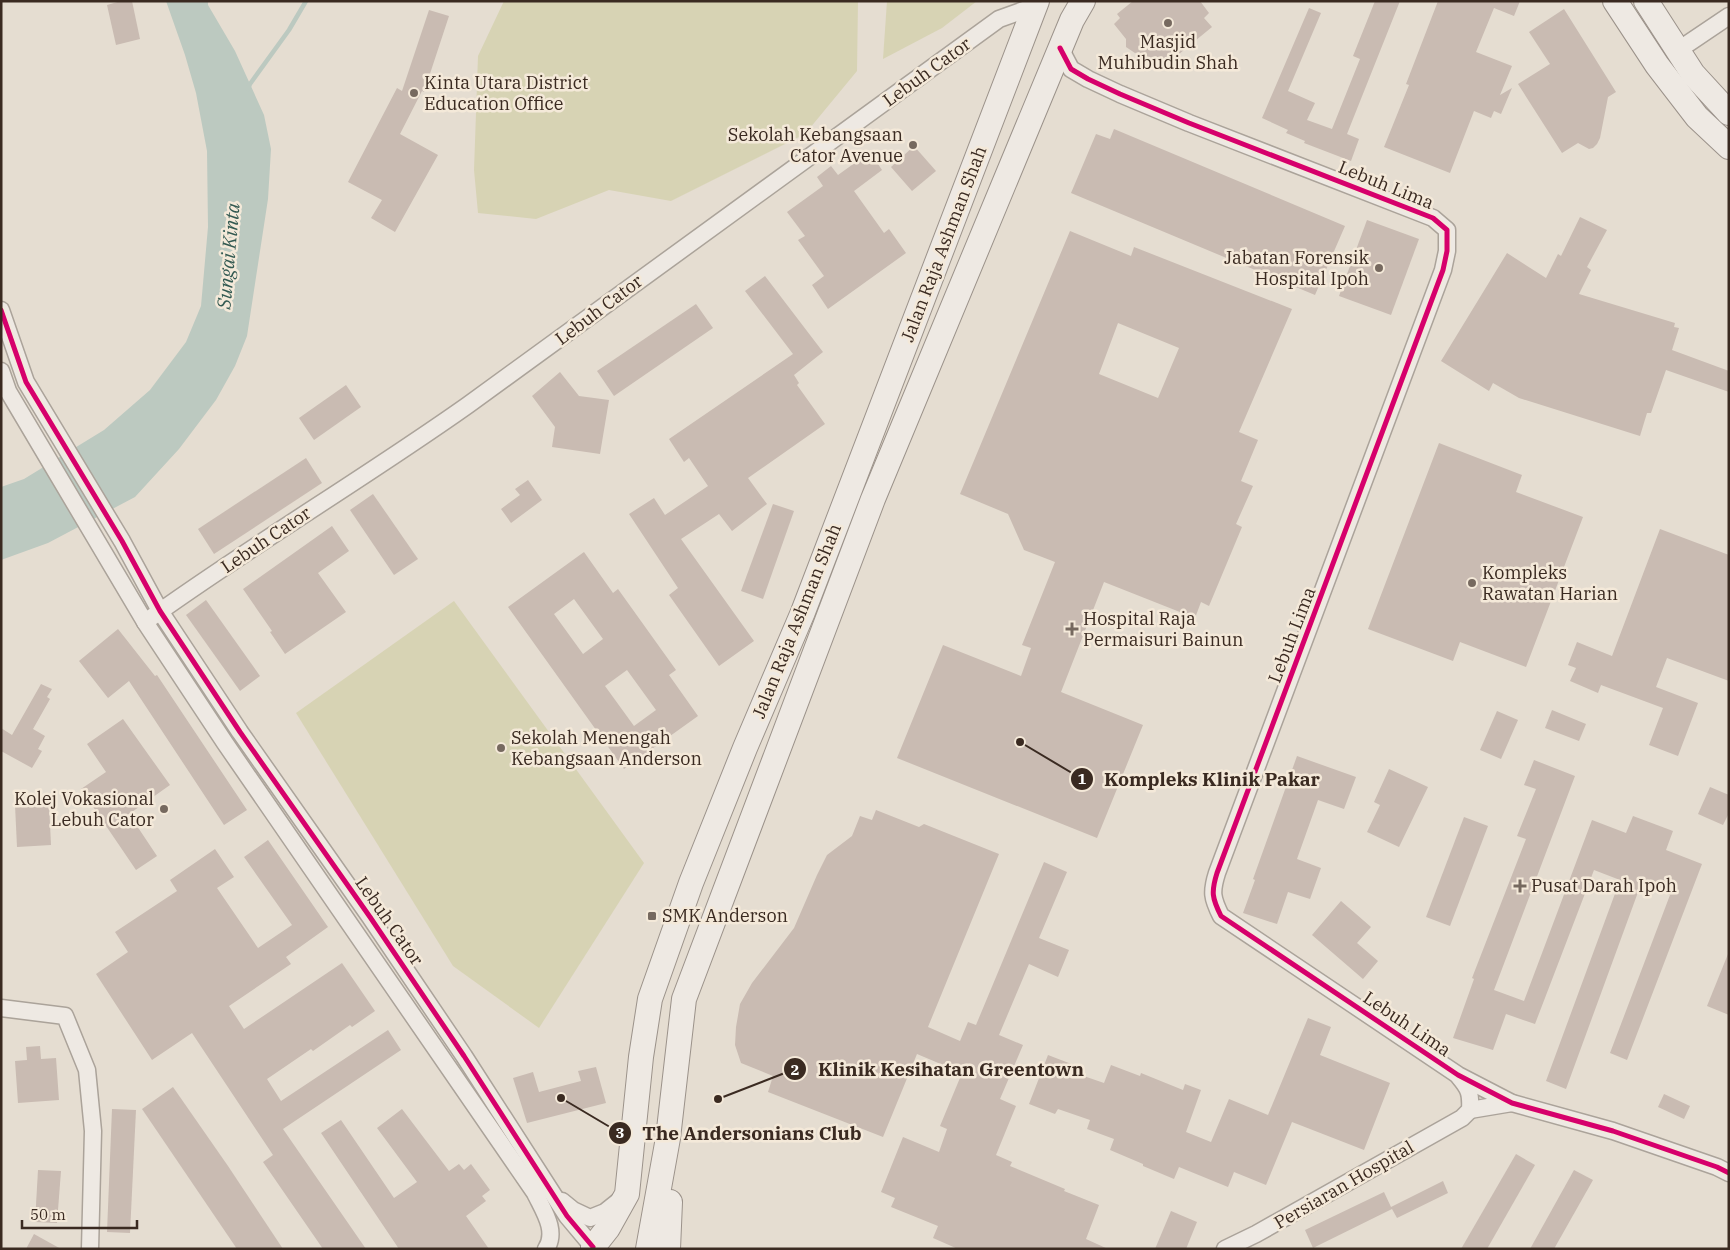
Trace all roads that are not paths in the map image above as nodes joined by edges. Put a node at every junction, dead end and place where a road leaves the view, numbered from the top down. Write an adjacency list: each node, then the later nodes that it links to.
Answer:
1 (1615, 1): 7 (main road)
2 (1646, 1): 8 (main road)
3 (1036, 4): 14 (street, Lebuh Cator); 23 (main road, Jalan Raja Ashman Shah)
4 (1077, 8): 6 (main road, Jalan Raja Ashman Shah)
5 (1729, 16): 8 (street)
6 (1060, 48): 17 (street, Lebuh Lima); 20 (main road, Jalan Raja Ashman Shah)
7 (1647, 50): 8 (street); 9 (main road)
8 (1677, 51): 9 (street); 10 (main road)
9 (1669, 80): 11 (main road)
10 (1729, 113)
11 (1729, 147)
12 (1, 310): 14 (street)
13 (1, 371): 15 (street)
14 (160, 611): 15 (street, Lebuh Cator); 22 (street, Lebuh Cator)
15 (145, 622): 26 (street, Lebuh Cator)
16 (2, 1006): 25 (street)
17 (1458, 1075): 18 (street, Lebuh Lima); 19 (street, Lebuh Lima)
18 (1512, 1103): 19 (street, Lebuh Lima); 21 (street, Lebuh Lima)
19 (1466, 1114): 29 (street, Persiaran Hospital)
20 (668, 1138): 27 (main road, Jalan Raja Ashman Shah); 28 (main road)
21 (1729, 1173)
22 (549, 1190): 23 (street); 24 (street, Lebuh Cator)
23 (627, 1194): 24 (main road, Jalan Raja Ashman Shah)
24 (592, 1248)
25 (90, 1249)
26 (546, 1249)
27 (648, 1249)
28 (668, 1249)
29 (1225, 1249)

